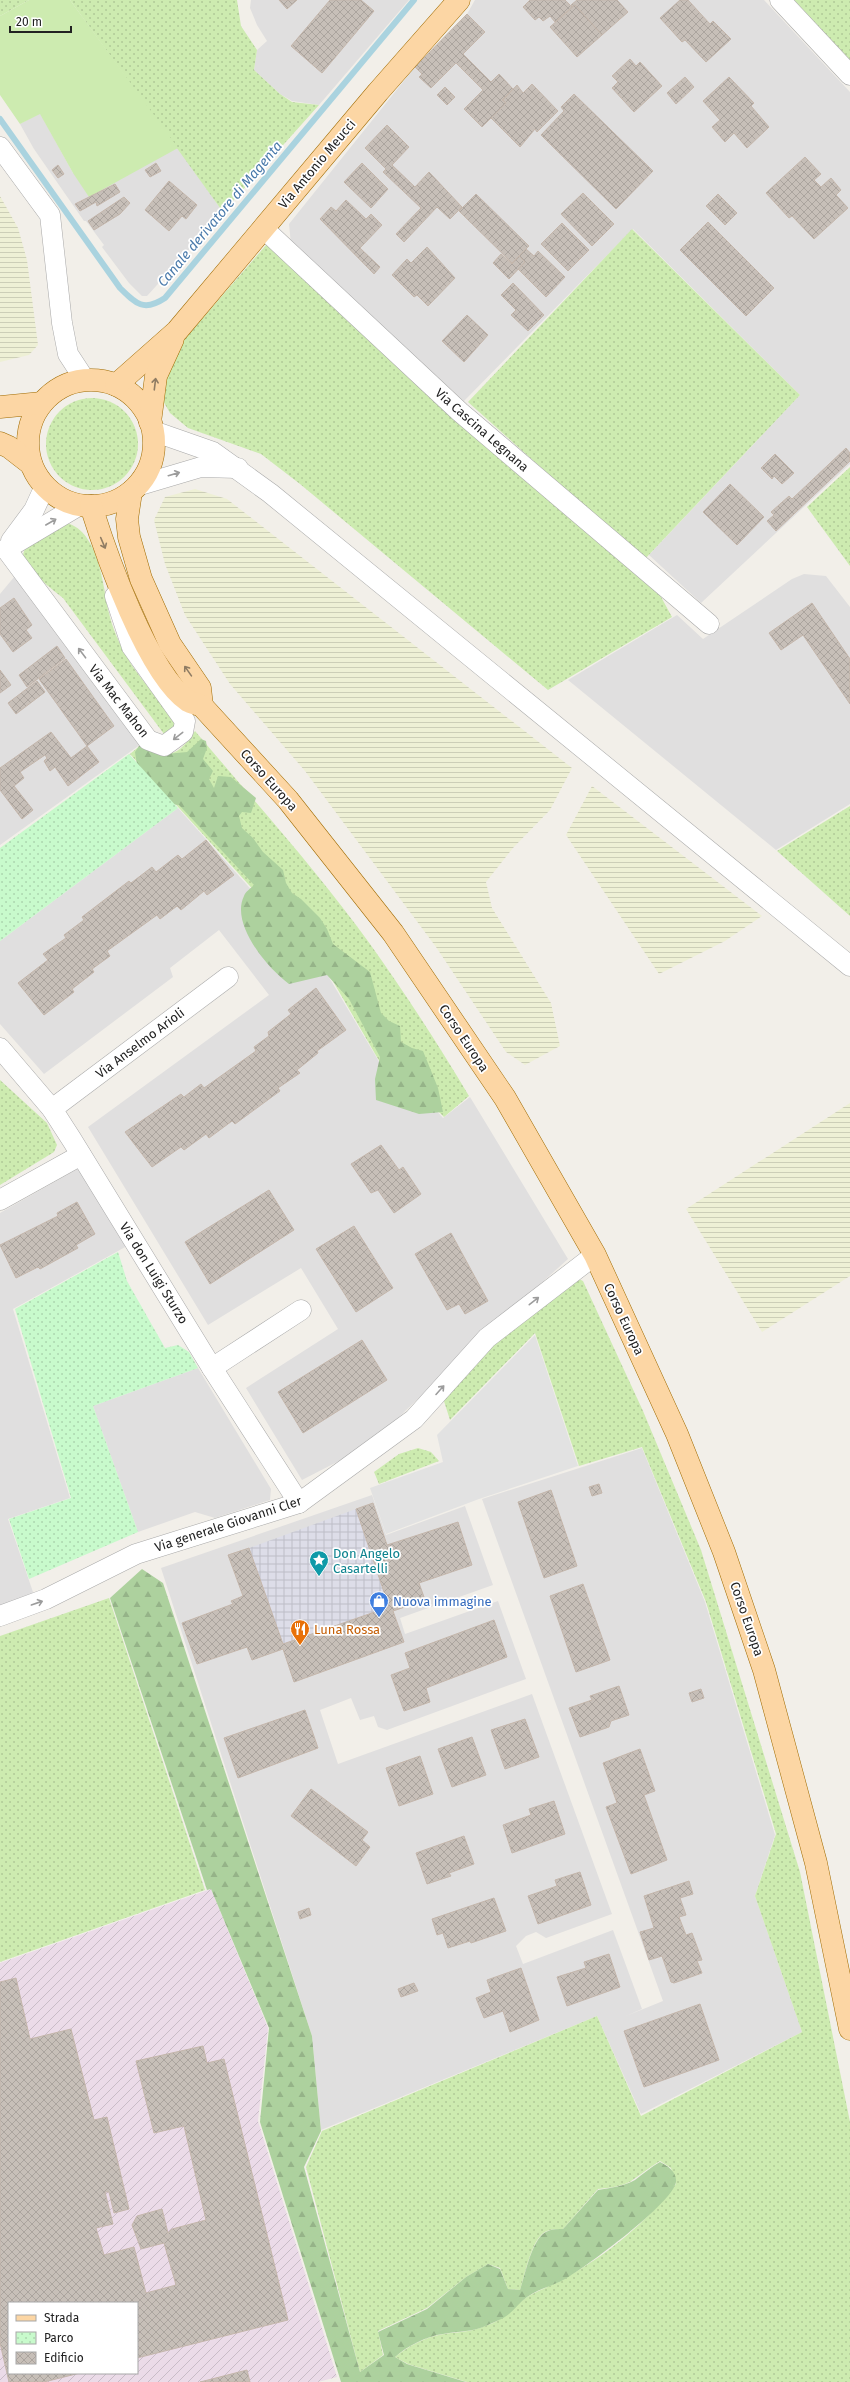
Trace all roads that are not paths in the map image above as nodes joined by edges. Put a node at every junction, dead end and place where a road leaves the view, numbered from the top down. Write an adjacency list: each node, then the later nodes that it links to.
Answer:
1 (459, 0): 5 (main road, Via Antonio Meucci)
2 (780, 0): 3 (street)
3 (850, 75)
4 (0, 147): 7 (street)
5 (263, 228): 6 (main road, Via Antonio Meucci); 20 (street, Via Cascina Legnana)
6 (177, 331): 8 (main road, Via Antonio Meucci); 11 (main road, Via Antonio Meucci, one-way to 6)
7 (85, 380): 8 (main road); 9 (main road)
8 (116, 385): 11 (main road)
9 (42, 403): 10 (main road); 13 (main road)
10 (0, 406)
11 (151, 426): 14 (street); 16 (main road)
12 (0, 443): 13 (main road)
13 (31, 464): 15 (main road)
14 (238, 468): 16 (street, one-way to 14); 22 (street)
15 (44, 486): 17 (main road); 18 (street)
16 (134, 489): 17 (main road); 21 (main road, one-way to 16)
17 (85, 506): 18 (street, one-way to 17); 19 (main road, Corso Europa, one-way to 19)
18 (3, 552): 19 (street, Via Mac Mahon, one-way to 18)
19 (119, 581): 21 (main road, Corso Europa)
20 (709, 624)
21 (202, 706): 28 (main road, Corso Europa)
22 (850, 966)
23 (228, 977): 25 (street, Via Anselmo Arioli)
24 (0, 1048): 25 (street, Via don Luigi Sturzo)
25 (52, 1109): 26 (street, Via don Luigi Sturzo)
26 (81, 1155): 27 (street); 30 (street, Via don Luigi Sturzo)
27 (0, 1200)
28 (595, 1255): 31 (street, Via generale Giovanni Cler, one-way to 28); 33 (main road, Corso Europa)
29 (301, 1310): 30 (street)
30 (212, 1368): 31 (street, Via don Luigi Sturzo)
31 (299, 1503): 32 (street, Via generale Giovanni Cler, one-way to 31)
32 (0, 1616)
33 (850, 2029)

